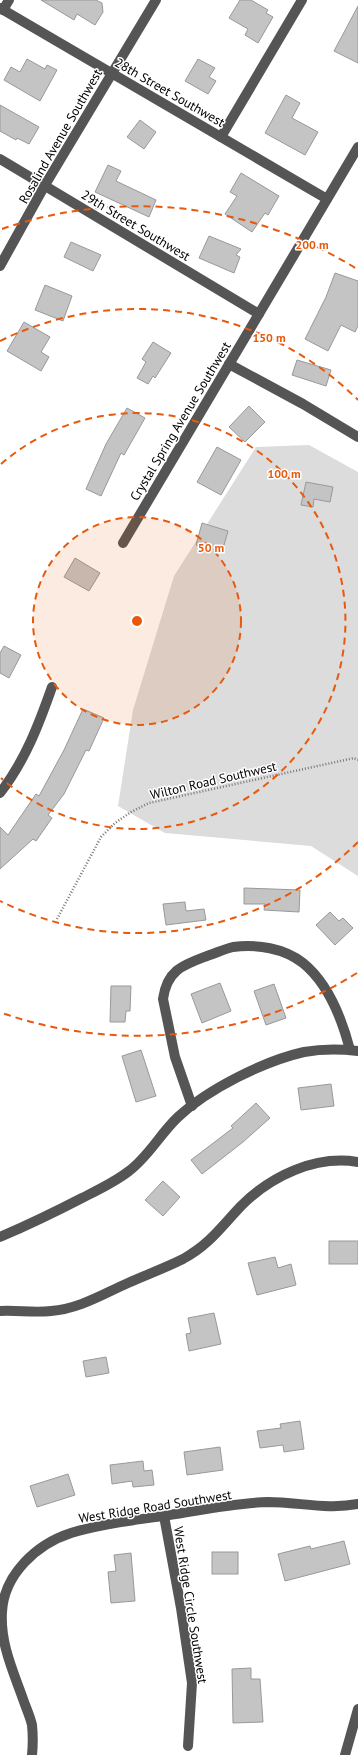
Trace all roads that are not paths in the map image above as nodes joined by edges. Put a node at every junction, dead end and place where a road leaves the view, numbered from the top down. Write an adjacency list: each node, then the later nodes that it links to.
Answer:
1 (9, 0): 4 (street)
2 (156, 0): 5 (street, Rosalind Avenue Southwest)
3 (302, 0): 6 (street)
4 (1, 9): 5 (street, 28th Street Southwest)
5 (112, 73): 6 (street, 28th Street Southwest); 9 (street, Rosalind Avenue Southwest)
6 (222, 137): 10 (street, 28th Street Southwest)
7 (358, 147): 10 (street, Crystal Spring Avenue Southwest)
8 (0, 159): 9 (street, 29th Street Southwest)
9 (44, 186): 11 (street, Rosalind Avenue Southwest); 12 (street, 29th Street Southwest)
10 (328, 199): 12 (street, Crystal Spring Avenue Southwest)
11 (0, 266)
12 (259, 314): 13 (street, Crystal Spring Avenue Southwest)
13 (229, 364): 14 (street); 15 (street, Crystal Spring Avenue Southwest)
14 (358, 437)
15 (123, 544)
16 (52, 687): 17 (street)
17 (0, 793)
18 (354, 1051): 19 (street); 19 (street)
19 (192, 1106): 21 (street)
20 (358, 1162): 22 (street)
21 (0, 1237)
22 (0, 1311)
23 (358, 1504): 24 (street, West Ridge Road Southwest)
24 (164, 1516): 26 (street, West Ridge Circle Southwest); 27 (street, West Ridge Road Southwest)
25 (358, 1709): 28 (street)
26 (188, 1746)
27 (32, 1755)
28 (345, 1755)

